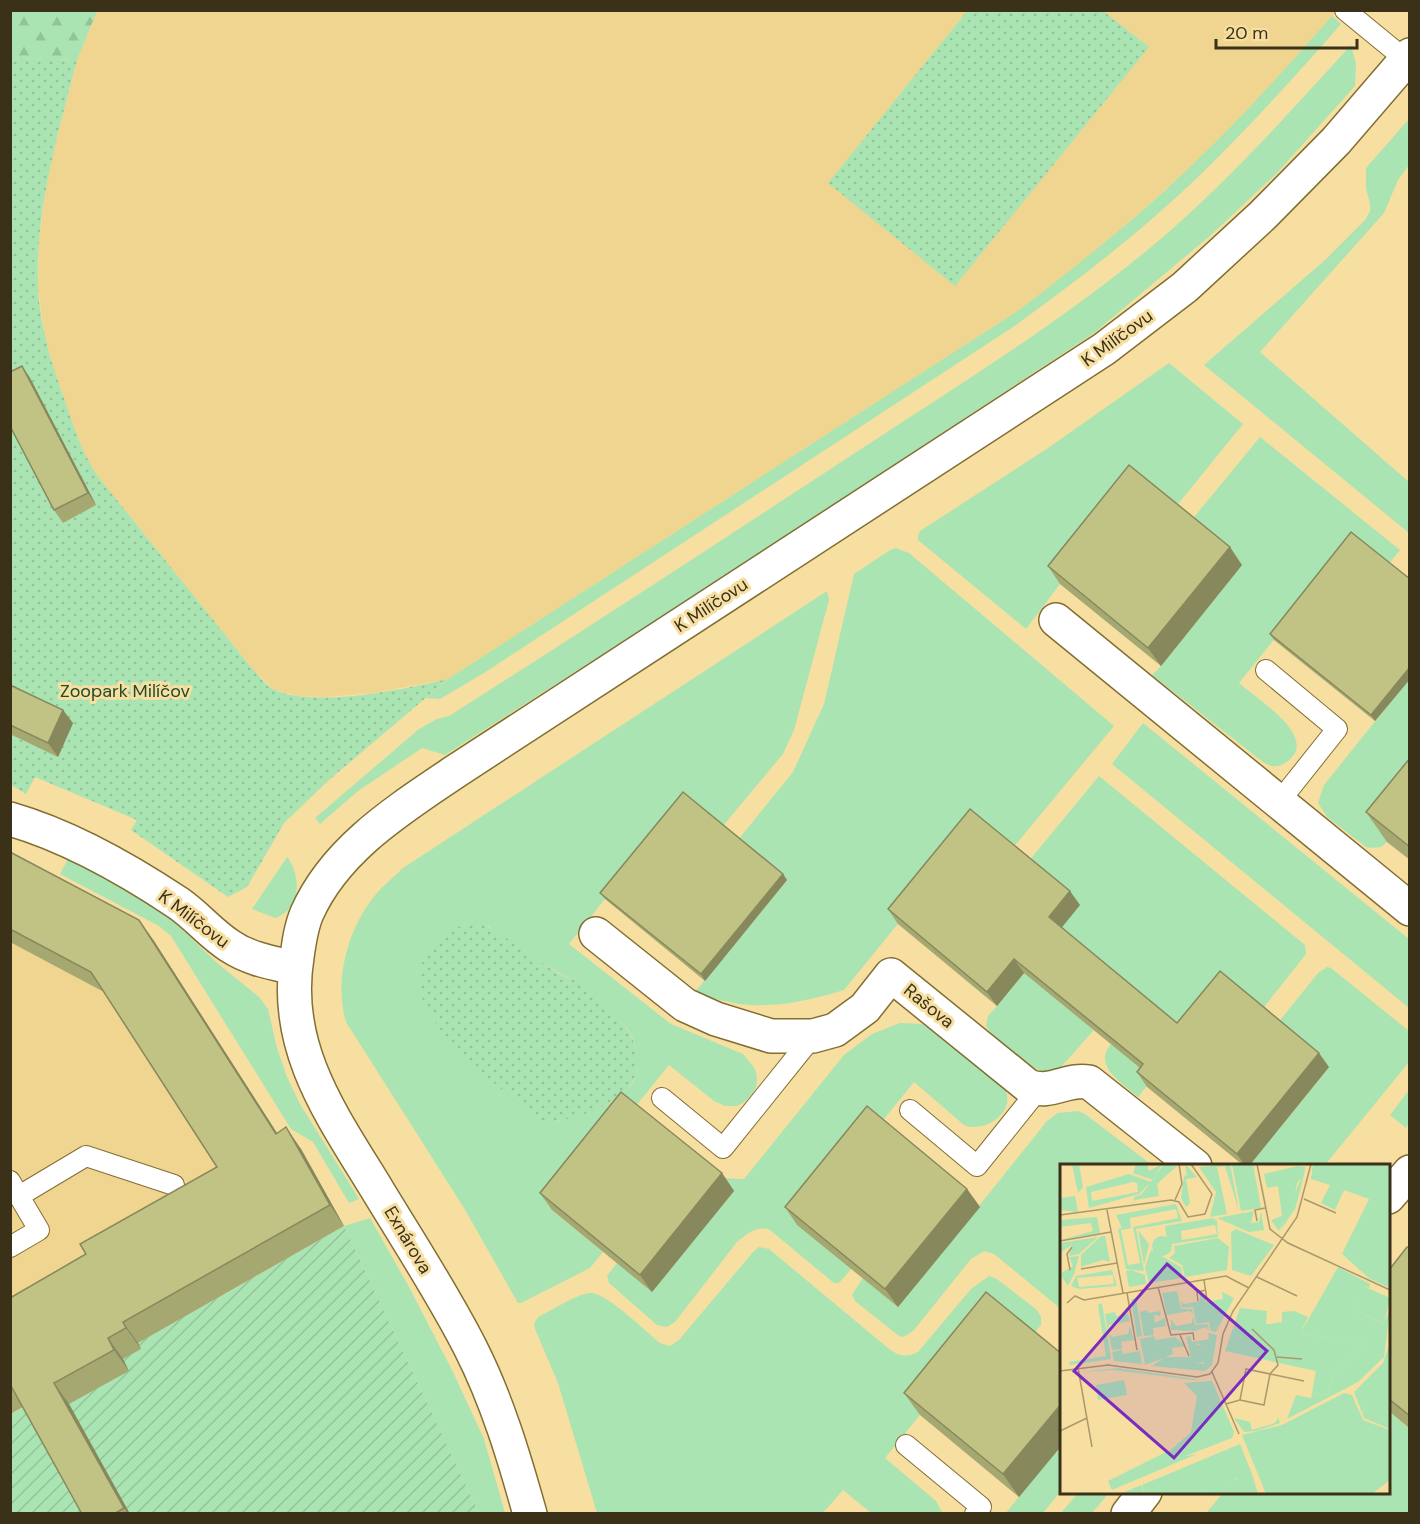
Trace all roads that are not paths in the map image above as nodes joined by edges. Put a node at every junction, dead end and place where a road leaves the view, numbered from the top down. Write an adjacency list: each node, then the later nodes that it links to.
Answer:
1 (1345, 10): 2 (lane)
2 (1408, 58): 9 (street, K Milíčovu)
3 (1056, 620): 5 (street)
4 (1266, 670): 5 (lane)
5 (1279, 802): 7 (street)
6 (10, 819): 9 (street, K Milíčovu)
7 (1410, 909)
8 (596, 934): 10 (street, Rašova)
9 (295, 968): 22 (street, Exnárova)
10 (813, 1036): 11 (street, Rašova); 12 (lane)
11 (1038, 1090): 13 (lane); 14 (street)
12 (662, 1098)
13 (910, 1110)
14 (1192, 1164)
15 (1410, 1172): 18 (street)
16 (174, 1185): 17 (lane)
17 (15, 1188): 19 (lane)
18 (1390, 1196)
19 (10, 1247)
20 (906, 1445): 23 (lane)
21 (1143, 1494): 24 (street)
22 (530, 1514)
23 (975, 1514)
24 (1128, 1514)

